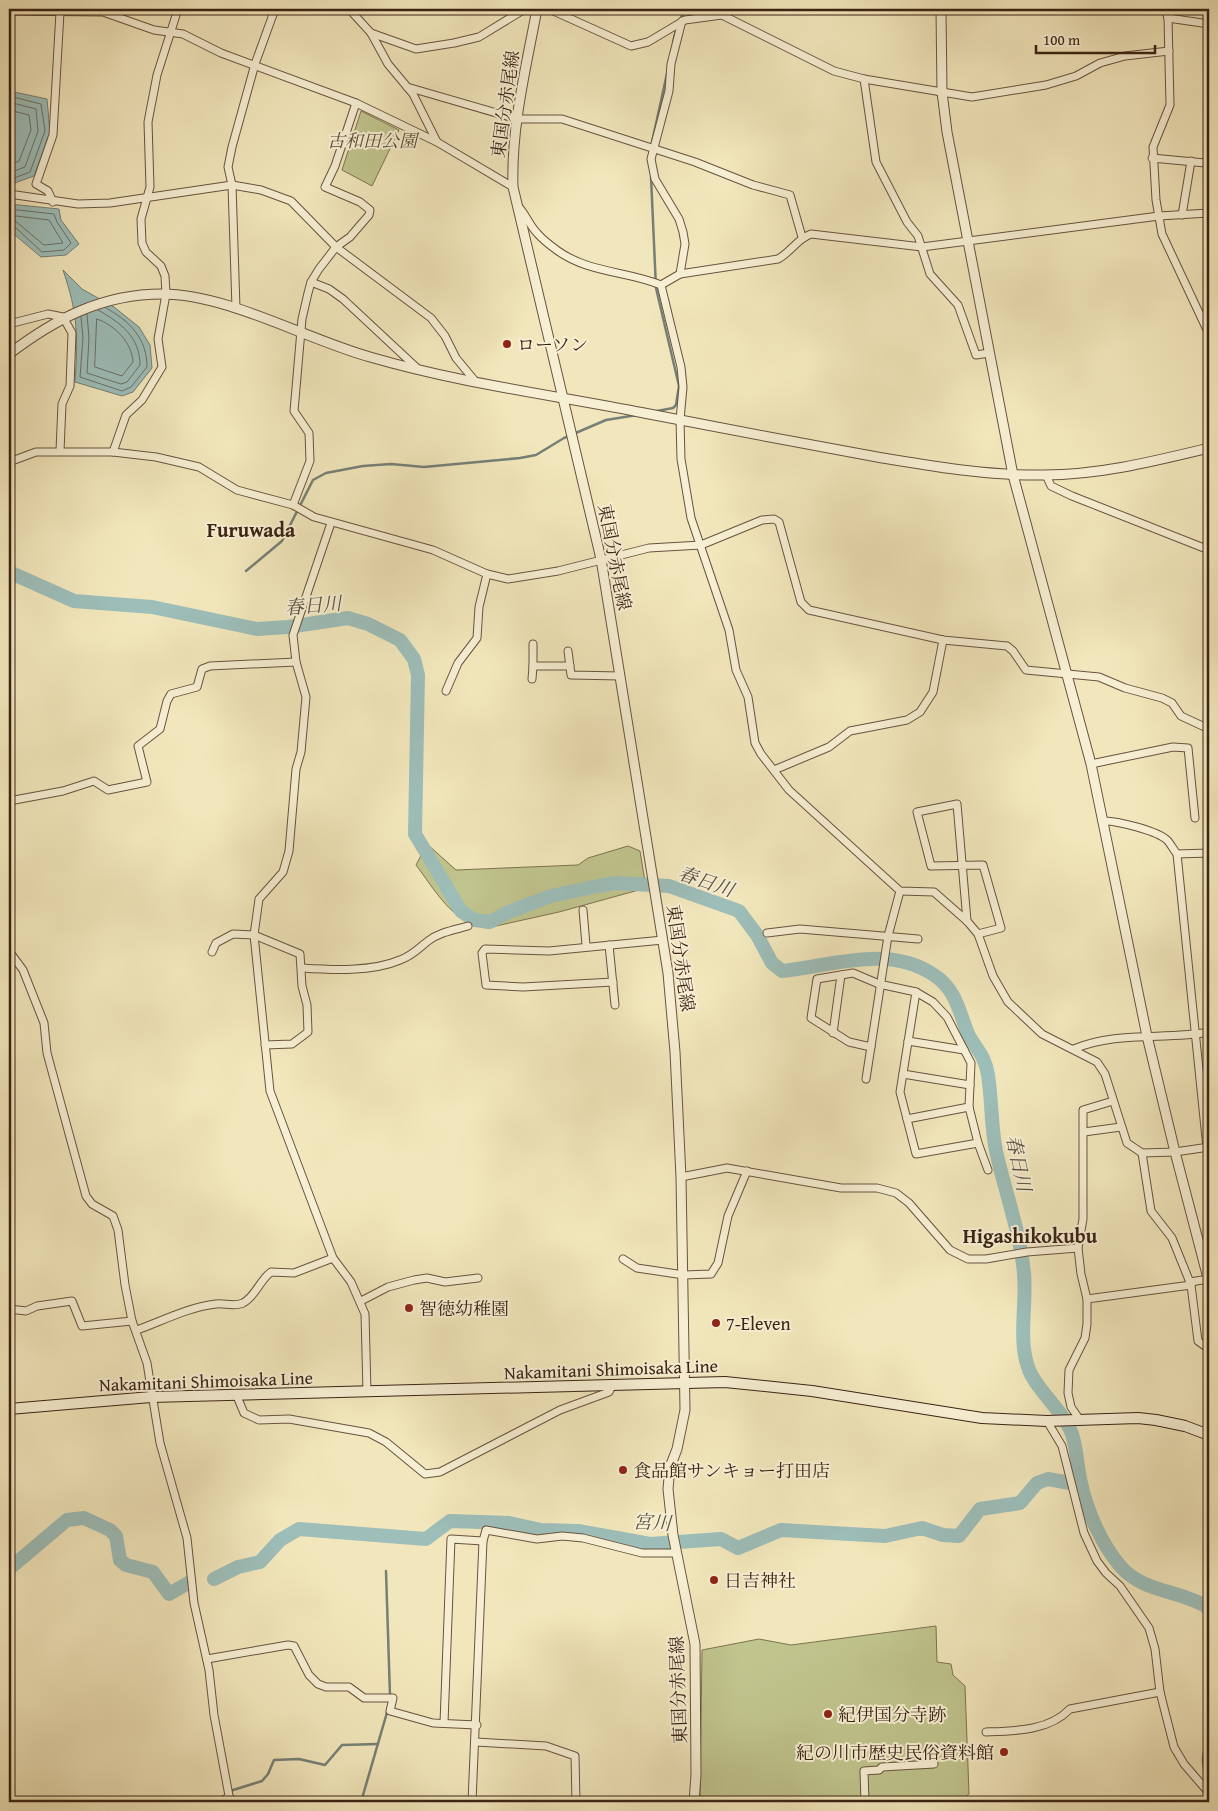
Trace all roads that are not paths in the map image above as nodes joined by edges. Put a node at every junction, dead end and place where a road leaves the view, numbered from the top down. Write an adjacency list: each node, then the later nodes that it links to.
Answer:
1 (178, 9): 14 (street)
2 (275, 9): 17 (street)
3 (348, 9): 15 (street)
4 (525, 9): 15 (street)
5 (537, 9): 22 (street, 東国分赤尾線)
6 (549, 9): 12 (street)
7 (941, 9): 20 (street)
8 (1165, 9): 11 (street)
9 (62, 10): 10 (street); 14 (street); 32 (street)
10 (9, 11)
11 (1168, 18): 13 (street); 16 (street)
12 (682, 21): 18 (street); 24 (street)
13 (1209, 24)
14 (169, 32): 17 (street); 31 (street)
15 (371, 33): 19 (street)
16 (1169, 51): 20 (street); 25 (street)
17 (255, 64): 21 (street); 28 (street)
18 (864, 79): 20 (street); 40 (street)
19 (407, 87): 22 (street); 23 (street)
20 (942, 92): 38 (street)
21 (356, 103): 23 (street); 39 (street)
22 (517, 118): 24 (street); 29 (street, 東国分赤尾線)
23 (438, 142): 29 (street)
24 (654, 149): 37 (street); 41 (street)
25 (1152, 158): 26 (street); 36 (street)
26 (1191, 161): 27 (street); 35 (street)
27 (1205, 162)
28 (232, 185): 31 (street); 39 (street); 45 (street)
29 (513, 187): 33 (street, 東国分赤尾線)
30 (9, 194): 32 (street)
31 (145, 200): 32 (street); 44 (street)
32 (53, 202)
33 (517, 205): 43 (street); 54 (street, 東国分赤尾線)
34 (1209, 213): 35 (street)
35 (1182, 215): 36 (street)
36 (1159, 216): 38 (street); 49 (street)
37 (802, 237): 40 (street); 41 (street)
38 (968, 243): 40 (street); 50 (street)
39 (336, 247): 42 (street); 53 (street)
40 (922, 247): 50 (street)
41 (680, 274): 43 (street)
42 (311, 282): 48 (street); 52 (street)
43 (661, 285): 55 (street)
44 (166, 294): 45 (street); 46 (street); 58 (street)
45 (236, 308): 48 (street)
46 (63, 317): 47 (street); 51 (street); 57 (street)
47 (9, 324)
48 (301, 333): 52 (street); 62 (street)
49 (1209, 334)
50 (989, 353): 60 (street)
51 (9, 354)
52 (417, 368): 53 (street)
53 (474, 381): 54 (street)
54 (563, 397): 55 (street); 66 (street, 東国分赤尾線)
55 (680, 420): 60 (street); 64 (street)
56 (1209, 448): 61 (street)
57 (60, 451): 58 (street); 59 (street)
58 (113, 452): 62 (street)
59 (9, 462)
60 (1013, 475): 61 (street); 74 (street)
61 (1046, 475): 65 (street)
62 (293, 505): 63 (street)
63 (331, 523): 67 (street); 71 (street)
64 (701, 545): 66 (street); 68 (street); 80 (street)
65 (1209, 550)
66 (601, 559): 67 (street); 75 (street, 東国分赤尾線)
67 (487, 574): 77 (street)
68 (943, 640): 74 (street); 80 (street)
69 (533, 644): 72 (street)
70 (568, 651): 73 (street)
71 (296, 662): 81 (street); 93 (street)
72 (533, 666): 73 (street); 76 (street)
73 (570, 666): 75 (street)
74 (1068, 674): 78 (street); 79 (street)
75 (620, 676): 96 (street, 東国分赤尾線)
76 (532, 679)
77 (446, 691)
78 (1209, 729)
79 (1091, 764): 82 (street); 83 (street)
80 (774, 770): 87 (street)
81 (9, 801)
82 (1195, 818)
83 (1102, 821): 85 (street); 110 (street)
84 (1209, 853): 85 (street)
85 (1177, 854): 109 (street)
86 (964, 864): 86 (street); 89 (street); 92 (street)
87 (900, 891): 89 (street); 94 (street)
88 (583, 910): 98 (street)
89 (967, 920): 92 (street)
90 (468, 926): 101 (street)
91 (767, 933): 94 (street)
92 (978, 934): 114 (street)
93 (254, 935): 100 (street); 101 (street); 112 (street)
94 (888, 936): 95 (street); 103 (street)
95 (918, 939)
96 (663, 940): 97 (street); 130 (street, 東国分赤尾線)
97 (609, 944): 98 (street); 104 (street)
98 (586, 945): 104 (street)
99 (9, 951): 141 (street)
100 (212, 952)
101 (302, 968): 112 (street)
102 (841, 975): 103 (street); 108 (street); 108 (street)
103 (881, 980): 105 (street); 113 (street)
104 (613, 982): 106 (street)
105 (916, 992): 111 (street); 115 (street)
106 (616, 1005)
107 (1209, 1032): 109 (street)
108 (833, 1033): 113 (street)
109 (1194, 1035): 110 (street); 125 (street)
110 (1147, 1036): 114 (street); 126 (street)
111 (908, 1041): 115 (street); 116 (street)
112 (265, 1044): 132 (street)
113 (871, 1047): 117 (street)
114 (1074, 1049): 119 (street)
115 (964, 1050): 118 (street)
116 (903, 1074): 118 (street); 121 (street)
117 (866, 1079)
118 (970, 1085): 120 (street)
119 (1113, 1101): 122 (street); 123 (street)
120 (969, 1108): 121 (street); 124 (street)
121 (907, 1119): 124 (street)
122 (1121, 1127): 123 (street); 127 (street)
123 (1084, 1132): 131 (street)
124 (978, 1144): 128 (street)
125 (1208, 1148): 126 (street)
126 (1175, 1152): 127 (street); 136 (street)
127 (1142, 1153): 137 (street)
128 (988, 1170)
129 (746, 1171): 130 (street); 131 (street); 134 (street)
130 (680, 1177): 134 (street, 東国分赤尾線)
131 (1078, 1248): 138 (street)
132 (333, 1258): 139 (street); 142 (street)
133 (624, 1259): 134 (street)
134 (684, 1274): 144 (street, 東国分赤尾線)
135 (478, 1278): 139 (street)
136 (1209, 1280): 137 (street)
137 (1191, 1283): 138 (street); 143 (street)
138 (1087, 1299): 150 (street)
139 (361, 1301): 146 (street)
140 (9, 1308): 141 (street)
141 (132, 1321): 142 (street)
142 (138, 1330): 148 (street)
143 (1209, 1349)
144 (683, 1382): 145 (main road, Nakamitani Shimoisaka Line); 151 (main road, Nakamitani Shimoisaka Line); 154 (street, 東国分赤尾線)
145 (613, 1384): 146 (main road, Nakamitani Shimoisaka Line); 147 (street)
146 (366, 1392): 147 (main road, Nakamitani Shimoisaka Line)
147 (236, 1394): 148 (main road, Nakamitani Shimoisaka Line)
148 (151, 1397): 149 (main road, Nakamitani Shimoisaka Line); 155 (street)
149 (9, 1409)
150 (1079, 1420): 151 (main road, Nakamitani Shimoisaka Line); 152 (main road, Nakamitani Shimoisaka Line)
151 (1050, 1421): 156 (street)
152 (1209, 1435)
153 (483, 1540): 154 (street); 157 (street); 158 (street)
154 (676, 1550): 168 (street, 東国分赤尾線)
155 (207, 1659): 157 (street); 165 (street)
156 (1160, 1692): 159 (street); 164 (street)
157 (444, 1723): 158 (street)
158 (476, 1725): 160 (street)
159 (986, 1732)
160 (476, 1742): 166 (street); 167 (street)
161 (1209, 1761): 163 (street)
162 (934, 1764): 169 (street)
163 (1209, 1765)
164 (1209, 1793)
165 (227, 1801)
166 (472, 1802)
167 (576, 1802)
168 (694, 1802)
169 (865, 1802)

